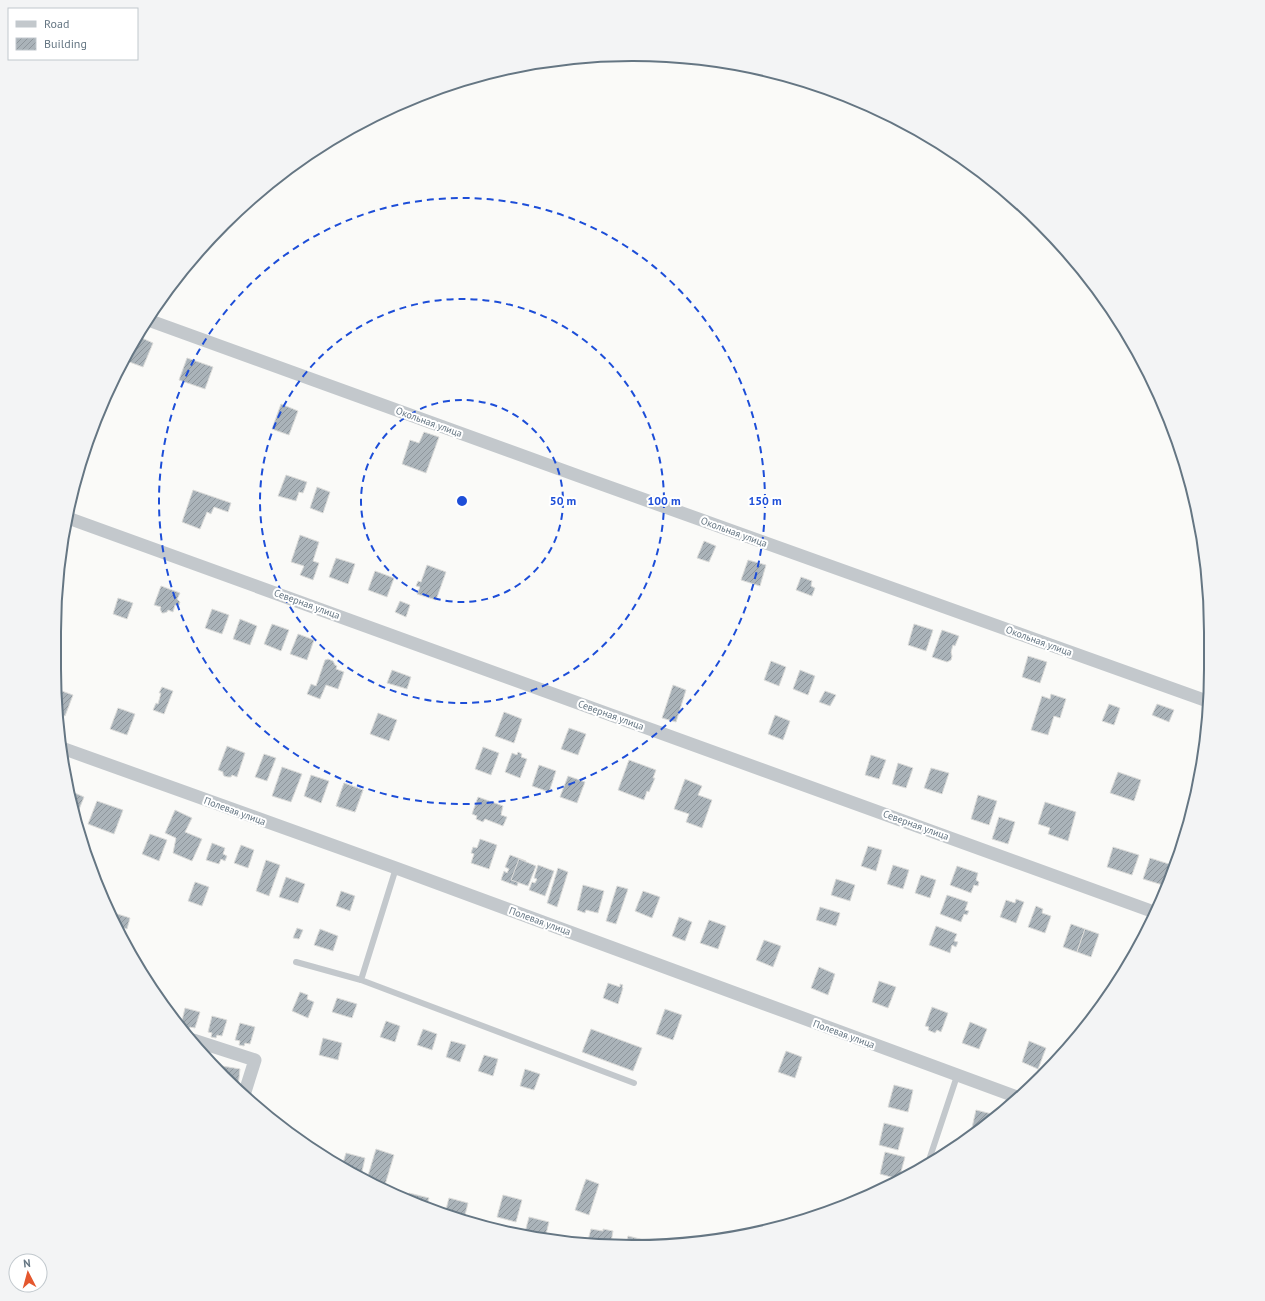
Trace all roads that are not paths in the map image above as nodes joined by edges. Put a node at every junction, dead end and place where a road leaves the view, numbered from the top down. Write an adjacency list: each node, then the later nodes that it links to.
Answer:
1 (153, 322): 3 (street, Окольная улица)
2 (72, 520): 6 (street, Северная улица)
3 (1203, 699)
4 (67, 750): 5 (street, Полевая улица)
5 (396, 868): 8 (lane); 10 (street, Полевая улица)
6 (1150, 910)
7 (296, 962): 8 (lane)
8 (360, 980): 11 (lane)
9 (201, 1043): 12 (street)
10 (957, 1076): 13 (street, Полевая улица); 14 (lane)
11 (634, 1083)
12 (246, 1089)
13 (1012, 1095)
14 (930, 1156)

